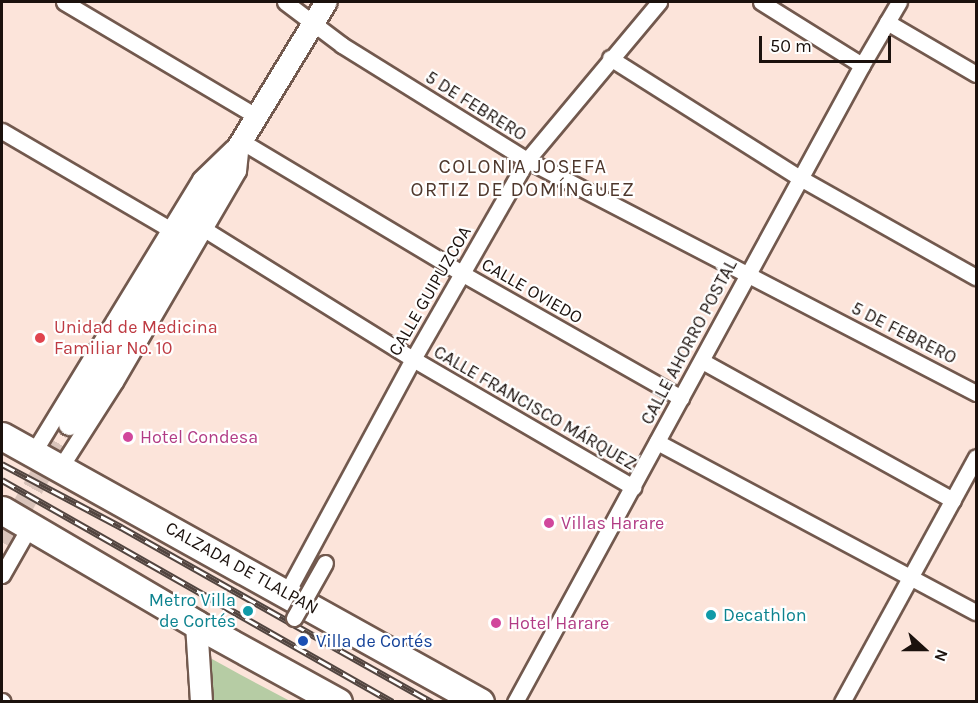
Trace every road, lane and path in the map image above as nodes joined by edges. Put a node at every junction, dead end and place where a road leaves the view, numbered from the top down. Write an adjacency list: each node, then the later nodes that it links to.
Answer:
1 (64, 2): 12 (street)
2 (285, 2): 8 (street, 5 DE FEBRERO)
3 (326, 2): 8 (street)
4 (659, 2): 9 (street, CALLE GUIPUZCOA)
5 (761, 2): 10 (street)
6 (899, 2): 7 (street, CALLE AHORRO POSTAL)
7 (887, 22): 10 (street, CALLE AHORRO POSTAL); 11 (street)
8 (314, 24): 12 (street); 15 (street, 5 DE FEBRERO)
9 (610, 58): 15 (street, CALLE GUIPUZCOA); 16 (street)
10 (862, 65): 16 (street, CALLE AHORRO POSTAL)
11 (976, 74)
12 (256, 116): 14 (street)
13 (2, 131): 17 (street)
14 (241, 141): 17 (street); 18 (street); 19 (street, CALLE OVIEDO); 26 (street)
15 (527, 160): 19 (street, CALLE GUIPUZCOA); 20 (street, 5 DE FEBRERO)
16 (800, 178): 20 (street, CALLE AHORRO POSTAL); 21 (street)
17 (170, 229): 29 (street)
18 (204, 229): 22 (street, CALLE FRANCISCO MÁRQUEZ); 31 (street)
19 (463, 274): 22 (street, CALLE GUIPUZCOA); 25 (street, CALLE OVIEDO)
20 (747, 275): 23 (street, CALLE AHORRO POSTAL); 24 (street, 5 DE FEBRERO)
21 (976, 277)
22 (413, 359): 32 (street, CALLE FRANCISCO MÁRQUEZ); 39 (street, CALLE GUIPUZCOA)
23 (702, 361): 25 (street, CALLE AHORRO POSTAL); 33 (street)
24 (976, 393)
25 (681, 398): 28 (street, CALLE AHORRO POSTAL)
26 (69, 423)
27 (2, 436): 29 (highway, CALZADA DE TLALPAN)
28 (657, 442): 32 (street, CALLE AHORRO POSTAL); 38 (street)
29 (33, 453): 31 (highway, CALZADA DE TLALPAN)
30 (976, 457): 33 (street)
31 (60, 468): 39 (highway, CALZADA DE TLALPAN)
32 (633, 487): 46 (street, CALLE AHORRO POSTAL)
33 (953, 500): 38 (street)
34 (2, 510): 35 (highway)
35 (30, 526): 37 (street); 42 (highway)
36 (326, 563): 41 (street, bridge)
37 (2, 575)
38 (912, 576): 40 (street); 47 (street)
39 (287, 592): 45 (highway, CALZADA DE TLALPAN)
40 (976, 612)
41 (294, 618)
42 (196, 624): 43 (street); 44 (highway)
43 (201, 702)
44 (338, 702)
45 (480, 702)
46 (515, 702)
47 (842, 702)

